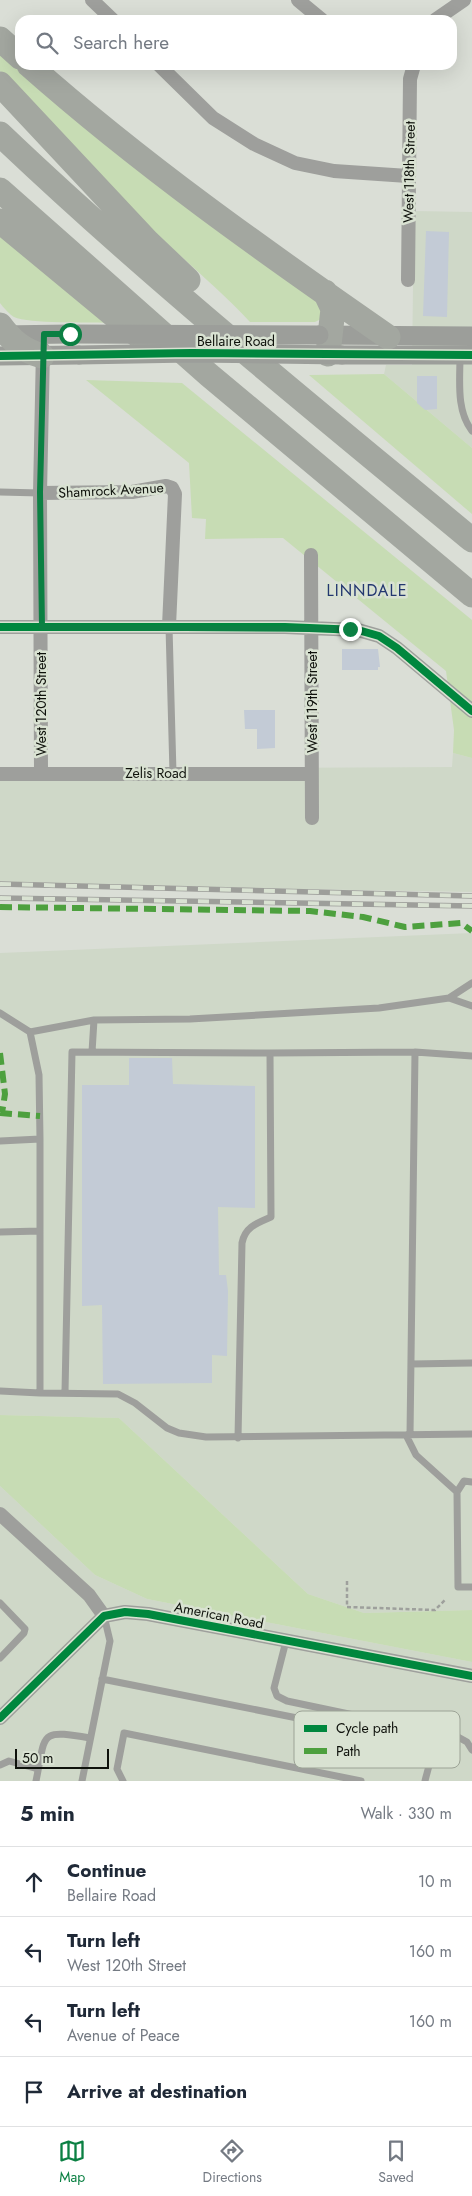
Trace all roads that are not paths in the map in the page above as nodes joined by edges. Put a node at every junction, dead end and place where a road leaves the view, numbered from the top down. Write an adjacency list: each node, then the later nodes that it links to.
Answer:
1 (92, 0): 4 (street)
2 (298, 0): 5 (street)
3 (464, 0): 6 (street)
4 (108, 15)
5 (316, 15)
6 (442, 15)
7 (0, 39): 8 (highway)
8 (15, 52)
9 (35, 70): 18 (highway)
10 (164, 70): 14 (street)
11 (413, 70): 14 (street, West 118th Street)
12 (0, 84): 26 (highway)
13 (0, 134): 26 (highway)
14 (408, 176): 17 (street, West 118th Street)
15 (0, 190): 29 (highway)
16 (0, 222): 29 (highway)
17 (408, 280)
18 (324, 292): 19 (highway); 22 (highway)
19 (388, 336): 20 (street, Bellaire Road); 22 (street, Bellaire Road)
20 (466, 336): 24 (lane)
21 (2, 338): 23 (highway)
22 (330, 344): 23 (street, Bellaire Road, bridge); 23 (street, Bellaire Road, bridge); 24 (street, Bellaire Road)
23 (43, 345): 28 (street, West 120th Street)
24 (466, 355): 25 (lane)
25 (472, 431)
26 (388, 471): 30 (highway)
27 (0, 492): 28 (lane, Shamrock Avenue)
28 (40, 492): 33 (street, Shamrock Avenue); 35 (street, West 120th Street)
29 (349, 493): 32 (highway)
30 (472, 540)
31 (311, 555): 36 (street, West 119th Street)
32 (472, 595)
33 (169, 626): 35 (street); 36 (street); 39 (lane)
34 (0, 627): 35 (street)
35 (42, 627): 38 (street, West 120th Street)
36 (312, 627): 37 (street); 41 (street, West 119th Street)
37 (472, 711)
38 (41, 773): 39 (street, Zelis Road); 40 (street, Zelis Road)
39 (173, 773): 41 (street, Zelis Road)
40 (0, 774)
41 (312, 774): 42 (street, West 119th Street)
42 (312, 818)
43 (472, 983): 44 (lane)
44 (449, 998): 45 (lane); 47 (lane)
45 (472, 1006)
46 (0, 1013): 48 (lane)
47 (94, 1020): 48 (lane); 49 (lane)
48 (30, 1032): 53 (lane)
49 (92, 1052): 51 (lane); 60 (lane)
50 (415, 1052): 51 (lane); 52 (lane); 58 (lane)
51 (270, 1053): 64 (lane)
52 (472, 1056)
53 (40, 1139): 54 (lane); 55 (lane)
54 (0, 1141)
55 (40, 1231): 56 (lane); 61 (lane)
56 (0, 1232)
57 (472, 1363): 58 (lane)
58 (411, 1364): 63 (lane)
59 (0, 1391): 61 (lane)
60 (65, 1392): 61 (lane); 64 (lane)
61 (40, 1393)
62 (472, 1434): 63 (lane)
63 (408, 1435): 64 (lane); 66 (lane)
64 (238, 1438)
65 (472, 1482): 66 (lane)
66 (458, 1492): 68 (lane)
67 (0, 1514): 70 (street)
68 (472, 1587)
69 (0, 1603): 72 (lane)
70 (104, 1616): 71 (street, American Road); 74 (lane); 77 (street)
71 (286, 1641): 73 (street, American Road); 75 (lane)
72 (0, 1658)
73 (472, 1676)
74 (102, 1679): 76 (lane); 78 (lane)
75 (334, 1711)
76 (294, 1717)
77 (0, 1718)
78 (90, 1738): 85 (lane); 87 (lane)
79 (460, 1738): 80 (lane)
80 (472, 1750)
81 (0, 1765): 85 (lane)
82 (294, 1767): 88 (lane)
83 (297, 1768): 89 (lane)
84 (428, 1768): 90 (lane)
85 (38, 1769): 86 (lane)
86 (36, 1781)
87 (82, 1781)
88 (123, 1781)
89 (361, 1781)
90 (425, 1781)

